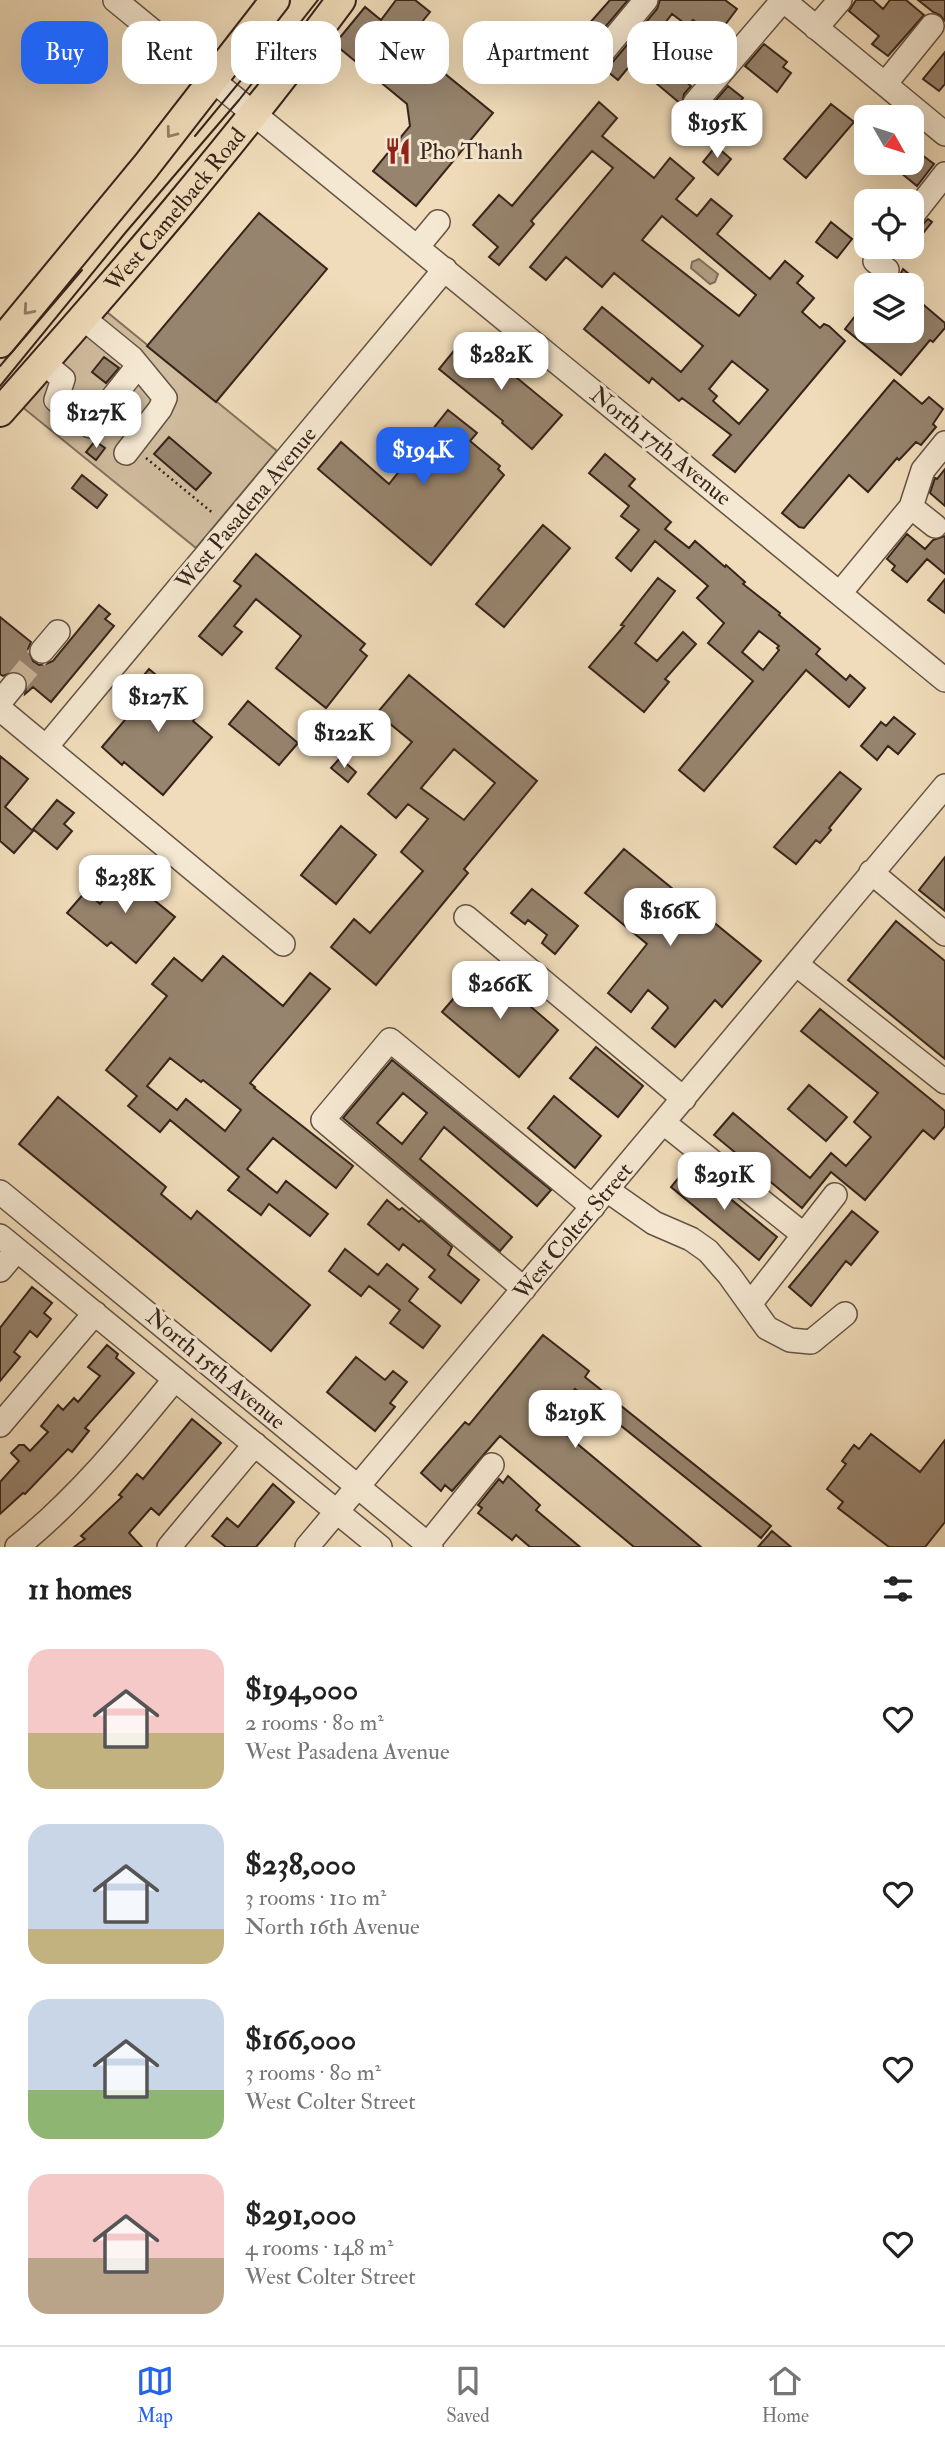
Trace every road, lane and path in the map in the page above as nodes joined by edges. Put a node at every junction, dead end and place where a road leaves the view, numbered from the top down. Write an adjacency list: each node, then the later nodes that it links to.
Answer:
1 (116, 0): 7 (street, North 17th Avenue)
2 (275, 0): 11 (main road)
3 (341, 0): 16 (main road, West Camelback Road)
4 (646, 0): 10 (street)
5 (783, 0): 9 (street); 15 (street)
6 (839, 0): 9 (street)
7 (142, 21)
8 (932, 26): 14 (street)
9 (816, 28): 14 (street)
10 (613, 40)
11 (217, 73)
12 (217, 83): 16 (street, North 17th Avenue)
13 (208, 84): 26 (main road, one-way to 26)
14 (885, 84): 17 (street)
15 (695, 103)
16 (255, 114): 21 (street, North 17th Avenue); 25 (main road, West Camelback Road)
17 (945, 134)
18 (945, 174): 19 (street)
19 (924, 201)
20 (439, 222): 21 (street)
21 (418, 246): 23 (street, North 17th Avenue)
22 (878, 259): 24 (street)
23 (445, 268): 34 (street, West Pasadena Avenue); 35 (street, North 17th Avenue)
24 (887, 270)
25 (83, 318): 27 (main road, West Camelback Road); 28 (street)
26 (0, 343)
27 (44, 363): 28 (street); 29 (main road, West Camelback Road)
28 (138, 366): 31 (street)
29 (0, 412)
30 (945, 443): 32 (street)
31 (129, 450): 34 (path)
32 (911, 507): 33 (street); 35 (street)
33 (935, 526)
34 (230, 527): 40 (street, West Pasadena Avenue)
35 (839, 593): 38 (street, North 17th Avenue)
36 (58, 632): 37 (street)
37 (42, 651)
38 (945, 680)
39 (0, 709): 40 (street)
40 (46, 747): 45 (street)
41 (945, 786): 42 (street, West Colter Street)
42 (871, 873): 44 (street); 46 (street, West Colter Street)
43 (466, 917): 48 (street)
44 (945, 934)
45 (284, 944)
46 (796, 964): 47 (street); 48 (street, West Colter Street)
47 (945, 1082)
48 (684, 1099): 49 (street, West Colter Street)
49 (664, 1123): 52 (street, West Colter Street); 53 (street)
50 (0, 1192): 64 (street, North 15th Avenue)
51 (835, 1195): 53 (street)
52 (600, 1199): 56 (street, West Colter Street); 56 (street); 57 (street)
53 (804, 1235): 57 (street)
54 (8, 1243): 55 (street); 58 (street, North 15th Avenue)
55 (0, 1270)
56 (524, 1289): 64 (street, West Colter Street)
57 (750, 1304): 59 (street)
58 (95, 1314): 60 (street, North 15th Avenue); 61 (street)
59 (845, 1314)
60 (175, 1379): 62 (street, North 15th Avenue); 67 (street)
61 (0, 1425)
62 (255, 1444): 65 (street, North 15th Avenue); 68 (street)
63 (492, 1465): 66 (street)
64 (357, 1486): 65 (street, West Colter Street); 66 (street, North 15th Avenue)
65 (337, 1511): 69 (street, West Colter Street); 70 (street, North 15th Avenue)
66 (429, 1546)
67 (17, 1547)
68 (169, 1547)
69 (307, 1547)
70 (380, 1547)

